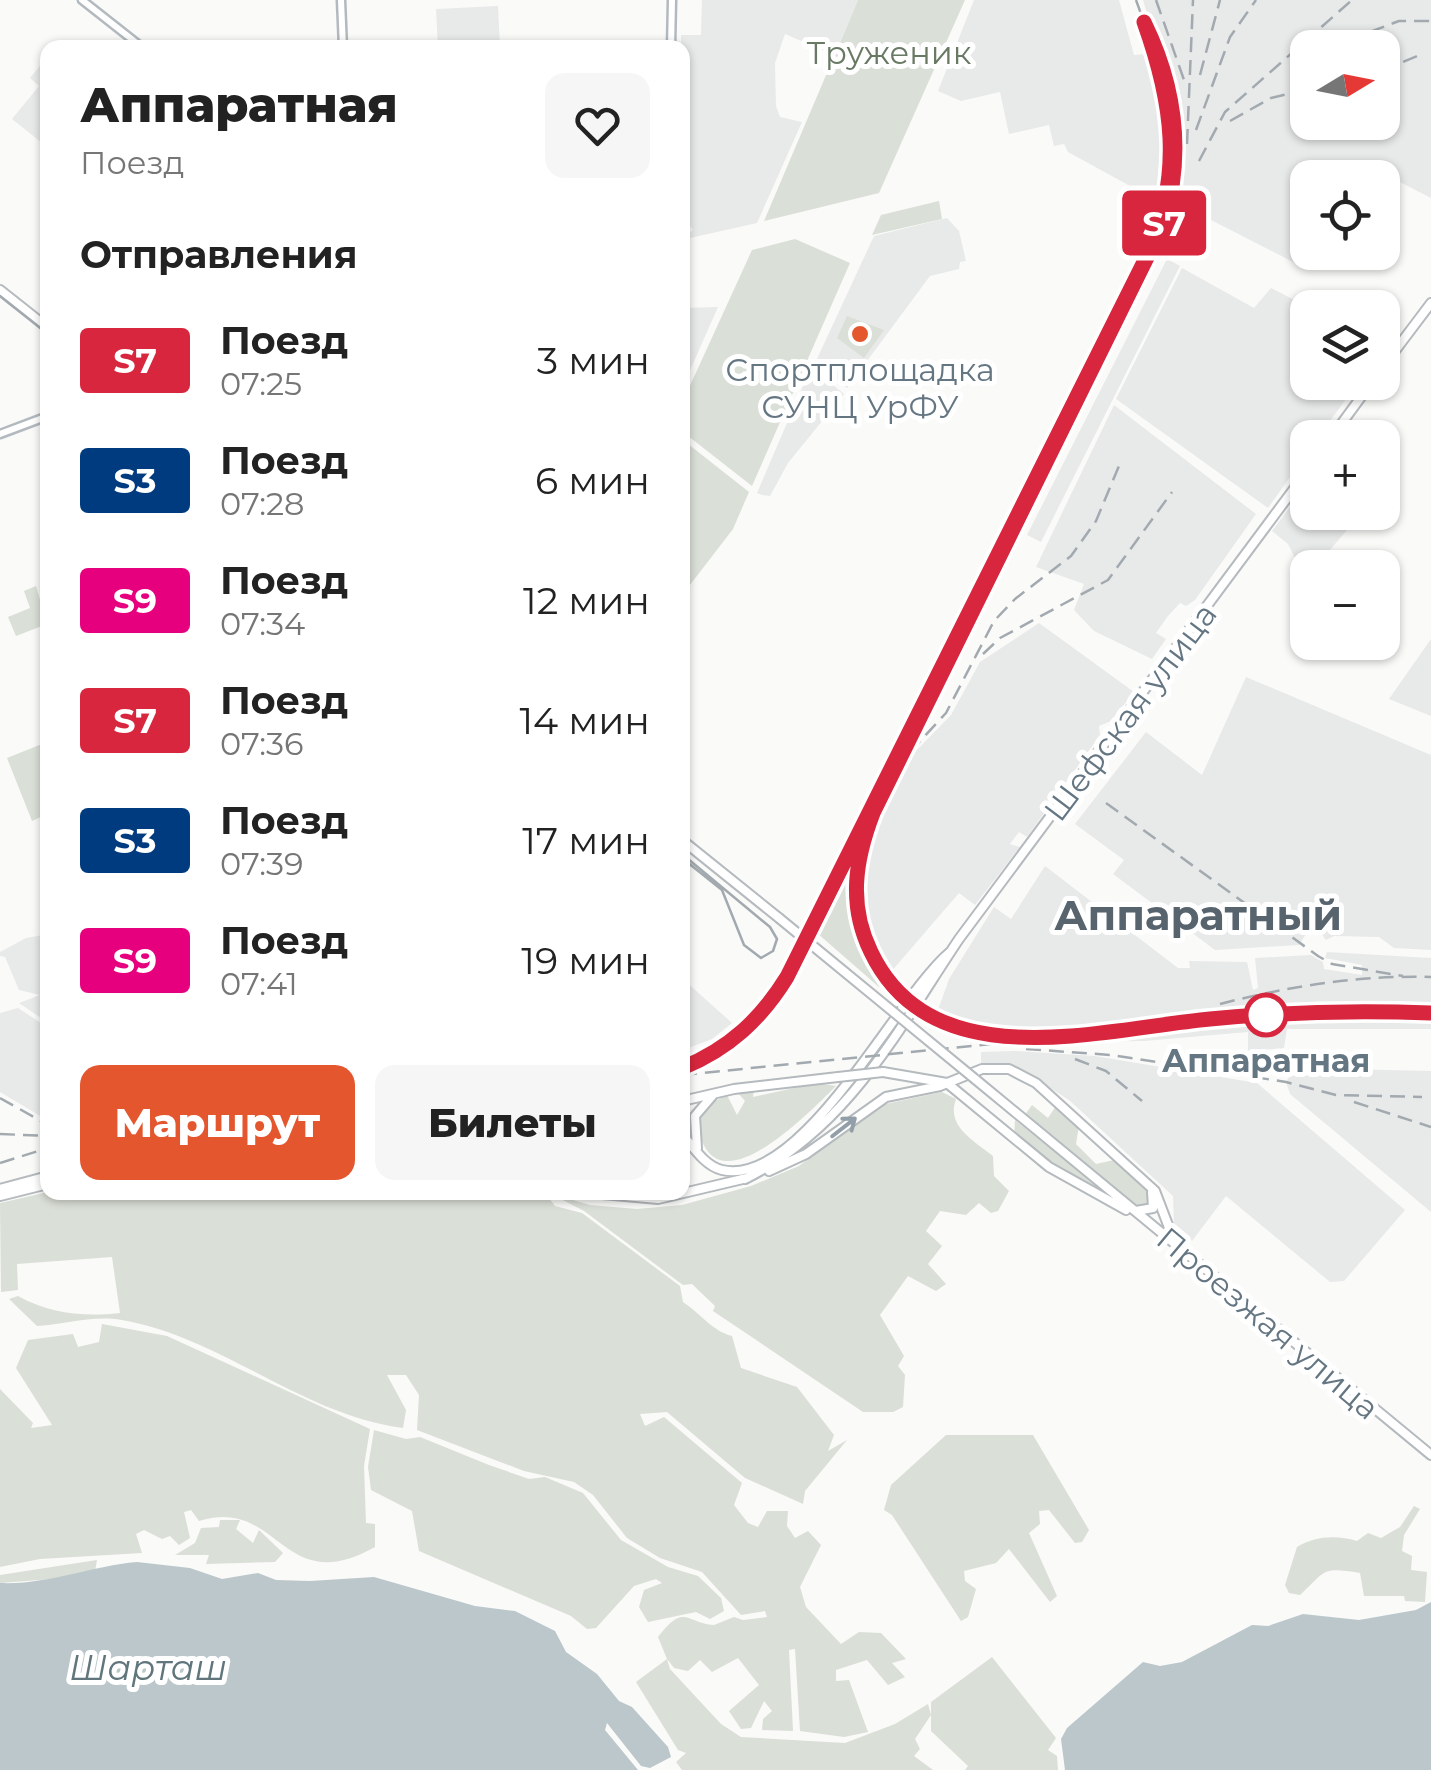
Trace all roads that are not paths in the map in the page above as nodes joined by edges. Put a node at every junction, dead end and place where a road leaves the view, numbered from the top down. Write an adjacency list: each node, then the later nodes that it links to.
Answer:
1 (82, 0): 4 (street)
2 (342, 0): 5 (street)
3 (672, 0): 6 (street)
4 (133, 40)
5 (344, 40)
6 (670, 40)
7 (0, 290): 9 (main road)
8 (1431, 303): 10 (main road)
9 (40, 322)
10 (1400, 344)
11 (40, 419): 12 (street)
12 (0, 434)
13 (1290, 494): 15 (main road, Шефская улица)
14 (690, 846): 27 (main road, Проезжая улица, bridge)
15 (950, 952): 20 (main road); 22 (main road)
16 (947, 1082): 17 (main road, bridge); 22 (main road, one-way to 16); 23 (main road); 29 (main road)
17 (728, 1090): 18 (main road); 20 (main road)
18 (690, 1099)
19 (690, 1143): 20 (main road)
20 (704, 1160)
21 (40, 1179): 26 (main road)
22 (745, 1179): 25 (main road)
23 (1148, 1183): 27 (main road); 28 (main road)
24 (40, 1186): 26 (main road)
25 (690, 1192)
26 (0, 1193)
27 (1126, 1204): 29 (main road, Проезжая улица)
28 (1166, 1212): 29 (main road); 30 (main road)
29 (1148, 1224): 30 (main road, Проезжая улица)
30 (1186, 1255): 31 (main road, Проезжая улица)
31 (1431, 1455)

